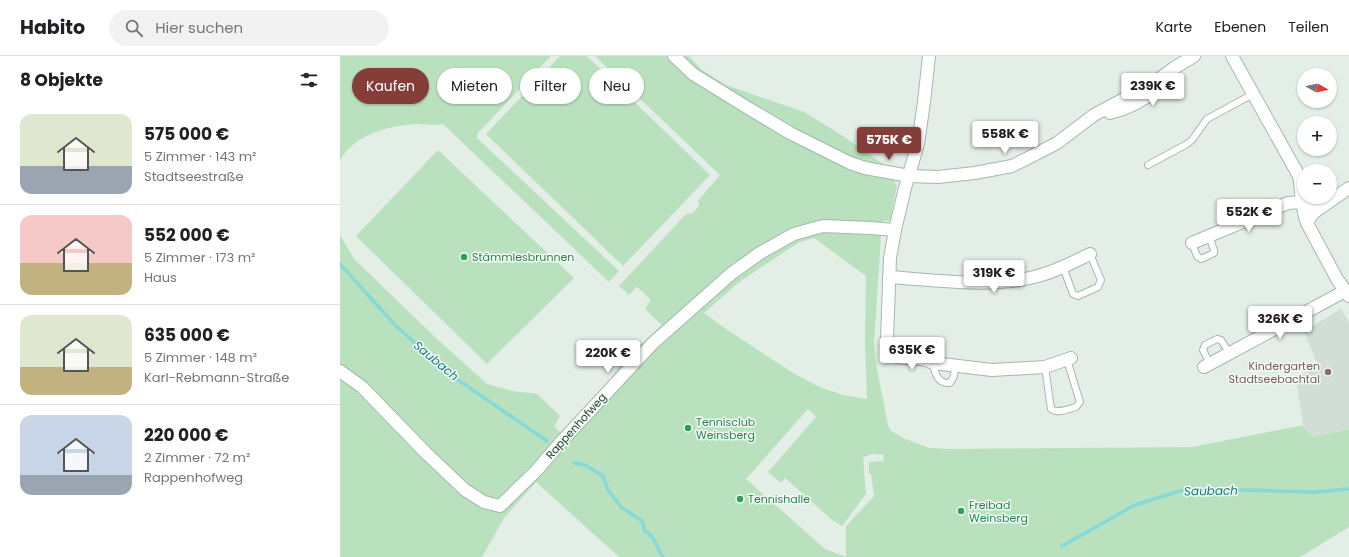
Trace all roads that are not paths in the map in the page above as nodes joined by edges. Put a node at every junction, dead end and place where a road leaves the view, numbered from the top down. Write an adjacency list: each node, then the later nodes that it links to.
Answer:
1 (674, 56): 8 (street)
2 (929, 56): 8 (street)
3 (1232, 56): 5 (street)
4 (1192, 57): 8 (street)
5 (1253, 94): 6 (lane); 7 (street)
6 (1148, 165)
7 (1297, 170)
8 (909, 176): 13 (street)
9 (1349, 188): 12 (street)
10 (1297, 201): 14 (street)
11 (1307, 204): 12 (street)
12 (1310, 218): 19 (street)
13 (895, 230): 18 (street); 26 (street, Rappenhofweg)
14 (1209, 236): 15 (street); 15 (lane)
15 (1192, 243)
16 (1090, 254): 17 (street); 17 (lane)
17 (1063, 267): 18 (street)
18 (888, 277): 22 (street)
19 (1347, 294): 20 (street)
20 (1230, 354): 23 (street); 23 (lane)
21 (1069, 359): 25 (street); 25 (lane)
22 (933, 363): 24 (street); 24 (lane)
23 (1207, 366)
24 (955, 367): 25 (street)
25 (1045, 367)
26 (340, 371)

